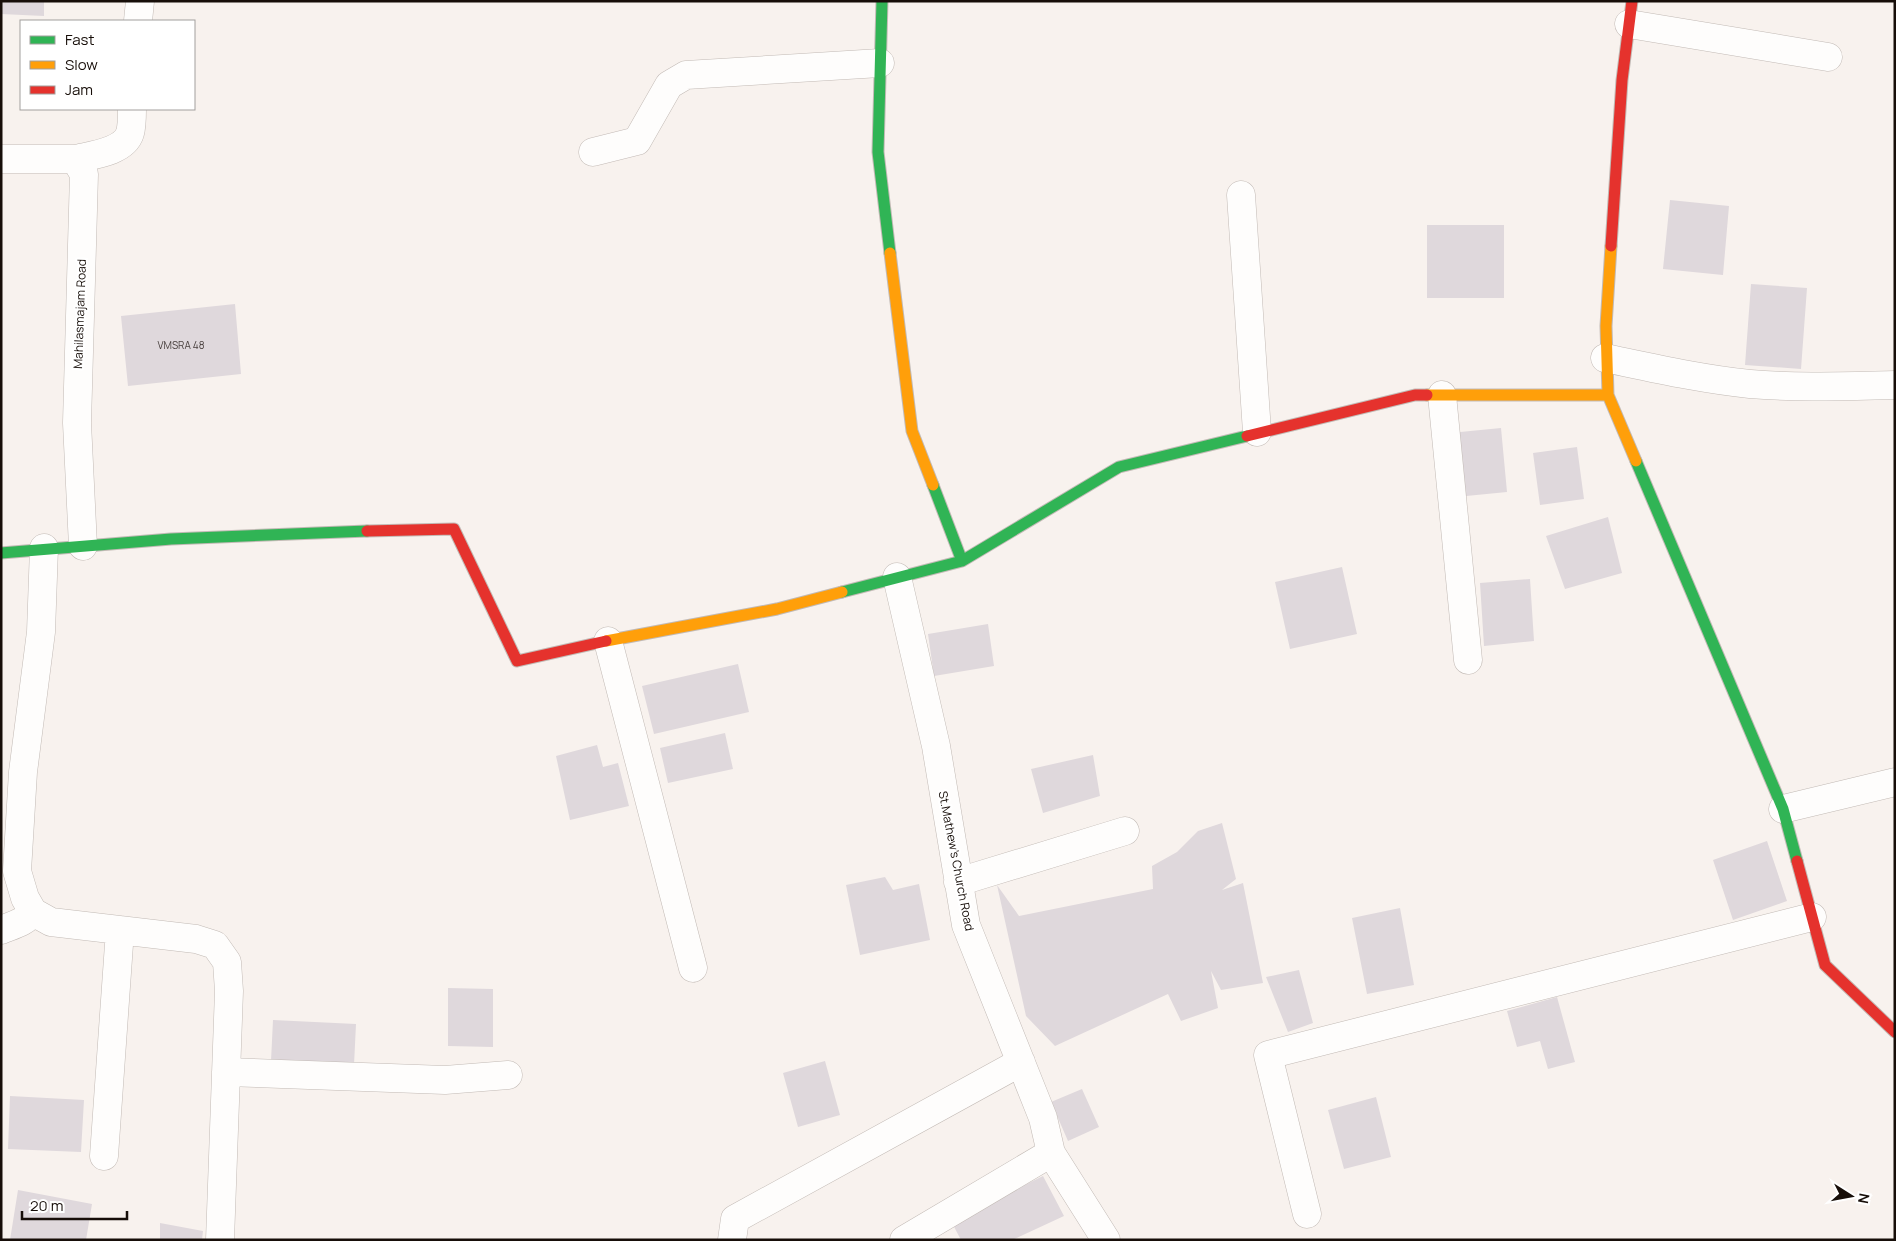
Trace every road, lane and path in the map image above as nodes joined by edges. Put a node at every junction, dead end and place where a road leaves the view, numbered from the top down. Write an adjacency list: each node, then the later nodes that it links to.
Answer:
1 (140, 1): 4 (street)
2 (882, 1): 6 (street)
3 (1630, 13): 5 (street); 12 (street)
4 (138, 20)
5 (1828, 58)
6 (880, 63): 8 (street); 20 (street)
7 (132, 110): 9 (street)
8 (593, 152)
9 (75, 159): 10 (street); 17 (street, Mahilasmajam Road)
10 (1, 160)
11 (1241, 195): 16 (street)
12 (1604, 358): 13 (street); 15 (street)
13 (1895, 384)
14 (1442, 395): 15 (street); 16 (street); 23 (street)
15 (1608, 395): 25 (street)
16 (1257, 432): 20 (street)
17 (83, 546): 18 (street); 22 (street)
18 (44, 548): 19 (street); 28 (street)
19 (1, 553)
20 (962, 560): 21 (street)
21 (897, 577): 22 (street); 27 (street, St.Mathew's Church Road)
22 (608, 640): 32 (street)
23 (1468, 660)
24 (1895, 782): 25 (street)
25 (1783, 809): 29 (street)
26 (1124, 831): 27 (street)
27 (958, 882): 34 (street, St.Mathew's Church Road)
28 (33, 912): 30 (street); 31 (street)
29 (1812, 917): 33 (street); 39 (street)
30 (1, 930)
31 (120, 930): 35 (street); 38 (street)
32 (693, 968)
33 (1895, 1032)
34 (1021, 1062): 37 (street, St.Mathew's Church Road); 41 (street)
35 (226, 1072): 36 (street); 40 (street)
36 (508, 1076)
37 (1051, 1153): 42 (street); 43 (street, St.Mathew's Church Road)
38 (104, 1156)
39 (1307, 1214)
40 (220, 1240)
41 (732, 1240)
42 (904, 1240)
43 (1106, 1240)

